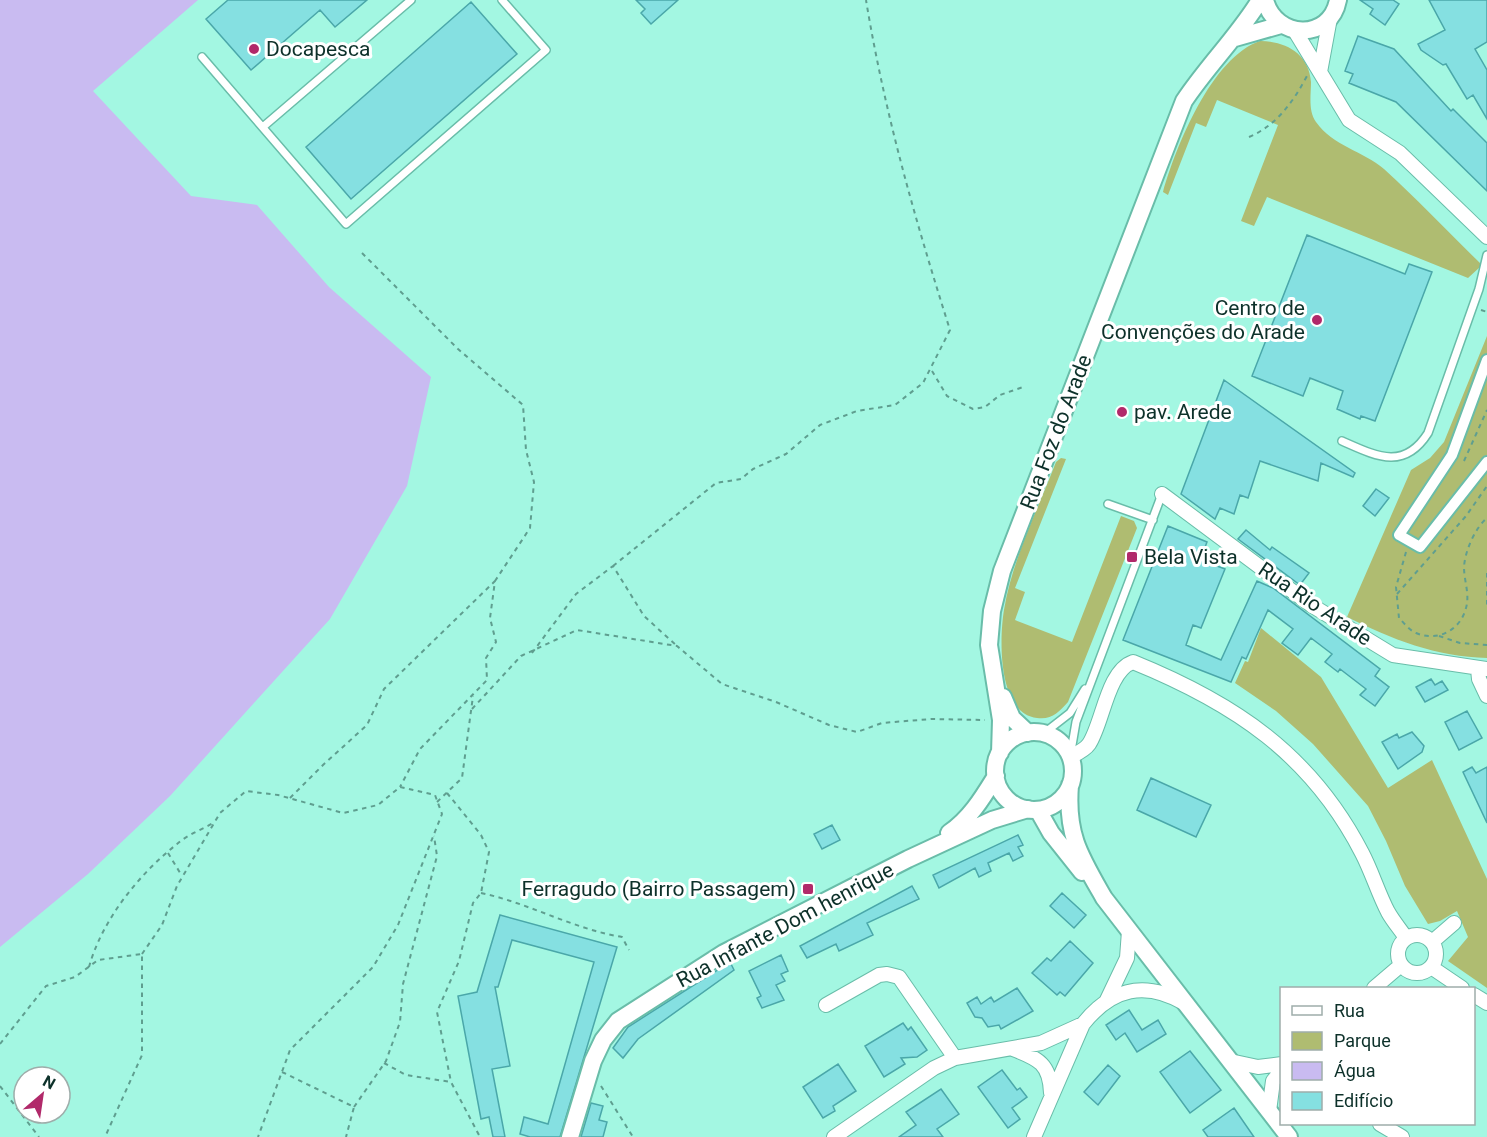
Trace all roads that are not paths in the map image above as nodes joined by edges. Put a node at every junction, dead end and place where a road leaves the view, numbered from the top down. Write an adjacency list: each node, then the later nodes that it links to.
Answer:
1 (411, 0): 10 (lane)
2 (502, 0): 10 (lane)
3 (1260, 0): 7 (street, Rua Foz do Arade)
4 (1265, 0): 6 (street)
5 (1336, 6): 6 (street); 9 (street)
6 (1288, 28): 7 (street); 9 (street)
7 (1235, 38): 23 (street, Rua Foz do Arade)
8 (202, 57): 10 (lane)
9 (1317, 68): 11 (street)
10 (264, 126)
11 (1485, 235): 12 (lane)
12 (1487, 255): 14 (lane)
13 (1487, 280): 14 (lane)
14 (1479, 289): 16 (lane)
15 (1487, 360): 17 (street)
16 (1342, 441)
17 (1487, 462)
18 (1162, 494): 20 (lane); 21 (street, Rua Rio Arade)
19 (1108, 504): 20 (lane)
20 (1153, 520): 22 (lane)
21 (1483, 669): 24 (street)
22 (1094, 674): 25 (lane); 27 (lane)
23 (995, 676): 25 (street, Rua Foz do Arade); 26 (street, Rua Foz do Arade)
24 (1487, 696)
25 (1035, 734): 26 (street); 27 (street, Rua Foz do Arade)
26 (1000, 753): 28 (street, Rua Foz do Arade)
27 (1070, 757): 29 (street); 35 (street)
28 (996, 776): 30 (street); 31 (street, Rua Foz do Arade)
29 (1070, 785): 30 (street); 32 (street)
30 (1033, 810): 31 (street); 32 (street)
31 (908, 859): 54 (street, Rua Infante Dom henrique)
32 (1104, 898): 34 (street)
33 (1454, 923): 36 (street)
34 (1129, 931): 41 (street); 43 (street)
35 (1406, 938): 36 (street); 37 (street)
36 (1432, 942): 38 (street)
37 (1401, 965): 38 (street); 39 (street)
38 (1431, 967): 40 (street)
39 (1375, 987)
40 (1461, 987)
41 (1107, 1000): 43 (street); 44 (street)
42 (826, 1005): 46 (street)
43 (1187, 1005): 47 (street)
44 (1083, 1024): 45 (street); 50 (street)
45 (1013, 1049): 46 (street); 50 (street)
46 (955, 1058): 55 (street)
47 (1230, 1061): 48 (street); 51 (street)
48 (1280, 1064)
49 (1280, 1071): 51 (street)
50 (1052, 1098): 56 (street)
51 (1269, 1110): 52 (street)
52 (1280, 1125)
53 (1382, 1125): 57 (street)
54 (570, 1137)
55 (834, 1137)
56 (1034, 1137)
57 (1402, 1137)

